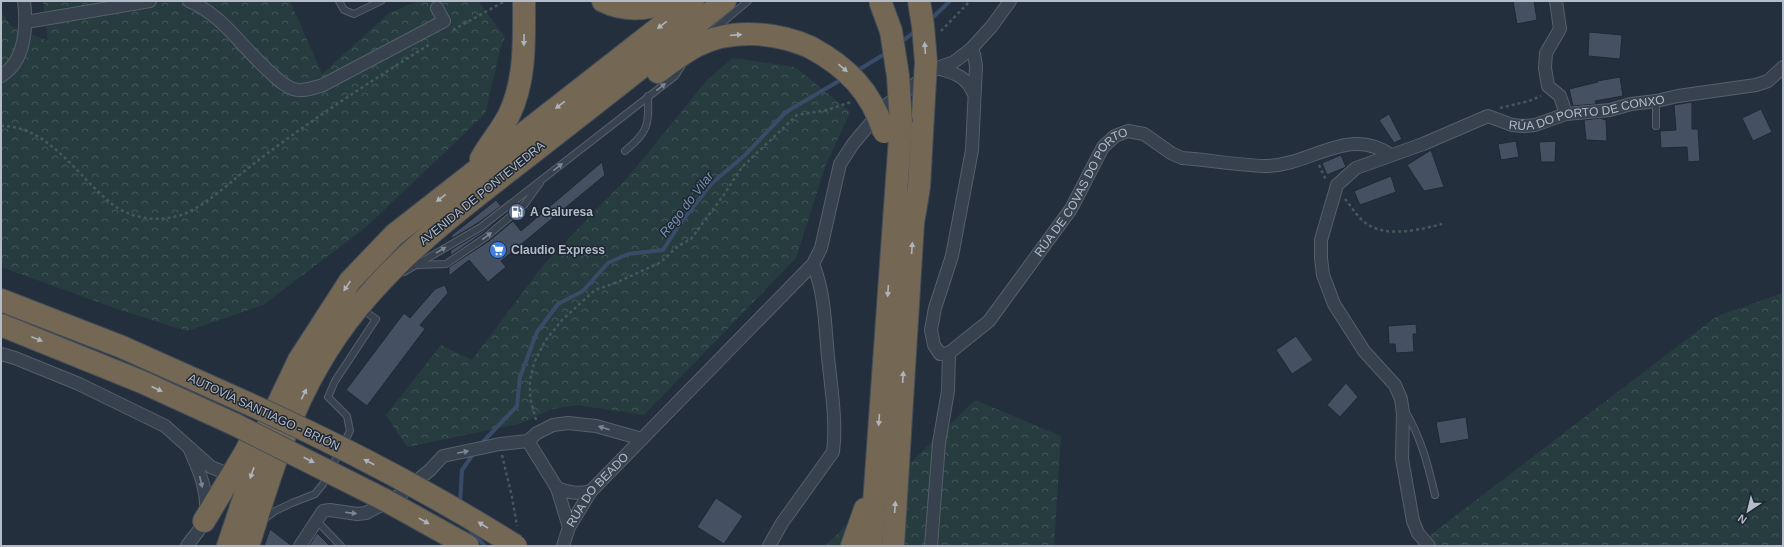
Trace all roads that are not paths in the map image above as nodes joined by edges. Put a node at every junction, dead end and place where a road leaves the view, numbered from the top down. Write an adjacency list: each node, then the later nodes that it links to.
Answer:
1 (24, 1): 18 (street)
2 (150, 1): 18 (street)
3 (189, 1): 17 (street)
4 (339, 1): 5 (lane)
5 (381, 1)
6 (524, 1): 33 (highway, one-way to 33)
7 (603, 1): 8 (highway)
8 (671, 1)
9 (693, 1): 33 (highway, AVENIDA DE PONTEVEDRA, one-way to 33)
10 (725, 1): 27 (highway, AVENIDA DE PONTEVEDRA)
11 (748, 1): 19 (lane)
12 (880, 1): 29 (highway, bridge)
13 (894, 1): 29 (highway)
14 (919, 1): 29 (highway, one-way to 14, bridge)
15 (1010, 1): 20 (street, RÚA DO BEADO)
16 (1556, 1): 28 (street)
17 (435, 5)
18 (26, 22): 23 (street)
19 (698, 45): 25 (lane, one-way to 19); 27 (highway); 29 (highway, one-way to 29, bridge)
20 (971, 48): 22 (street, RÚA DO BEADO); 24 (street)
21 (1783, 67): 26 (street, RÚA DO PORTO DE CONXO)
22 (937, 68): 24 (street); 35 (street, RÚA DO BEADO)
23 (1, 76)
24 (975, 95): 40 (street)
25 (648, 96): 31 (lane); 34 (lane, one-way to 25)
26 (1656, 101): 28 (street, RÚA DO PORTO DE CONXO); 30 (lane)
27 (592, 106): 37 (highway, AVENIDA DE PONTEVEDRA)
28 (1566, 114): 32 (street, RÚA DO PORTO DE CONXO)
29 (905, 122): 49 (highway, one-way to 49); 67 (highway, one-way to 29)
30 (1656, 126)
31 (624, 151)
32 (1391, 155): 40 (street, RÚA DE COVAS DO PORTO); 43 (street, RÚA DO PORTO DE CONXO)
33 (472, 174): 42 (highway, AVENIDA DE PONTEVEDRA, one-way to 42)
34 (546, 176): 36 (lane, one-way to 34); 36 (lane, one-way to 34)
35 (813, 264): 46 (street, RÚA DO BEADO); 64 (street)
36 (415, 265): 37 (lane)
37 (365, 299): 44 (highway, AVENIDA DE PONTEVEDRA, one-way to 37); 56 (lane)
38 (1, 300): 57 (highway, AUTOVÍA SANTIAGO - BRIÓN, one-way to 38, bridge)
39 (1, 325): 62 (highway, AUTOVÍA SANTIAGO - BRIÓN, one-way to 62, bridge)
40 (949, 353): 68 (street)
41 (1, 354): 47 (street)
42 (286, 386): 44 (highway, AVENIDA DE PONTEVEDRA); 48 (highway)
43 (1402, 406): 52 (lane); 69 (street)
44 (278, 426): 56 (highway); 59 (highway, one-way to 59)
45 (532, 437): 46 (street, one-way to 45); 50 (street); 54 (street, one-way to 45)
46 (642, 439): 51 (street, RÚA DO BEADO)
47 (188, 445): 48 (street); 53 (street, one-way to 53)
48 (234, 470): 53 (highway)
49 (875, 478): 65 (highway); 66 (highway)
50 (557, 488): 51 (street); 55 (street)
51 (591, 491): 55 (street, RÚA DO BEADO)
52 (1435, 495)
53 (204, 521): 58 (street)
54 (317, 521): 60 (street); 61 (lane)
55 (569, 527): 63 (street, RÚA DO BEADO)
56 (251, 536)
57 (517, 538)
58 (187, 546)
59 (228, 546)
60 (300, 546)
61 (341, 546)
62 (468, 546)
63 (563, 546)
64 (769, 546)
65 (852, 546)
66 (871, 546)
67 (893, 546)
68 (930, 546)
69 (1429, 546)

